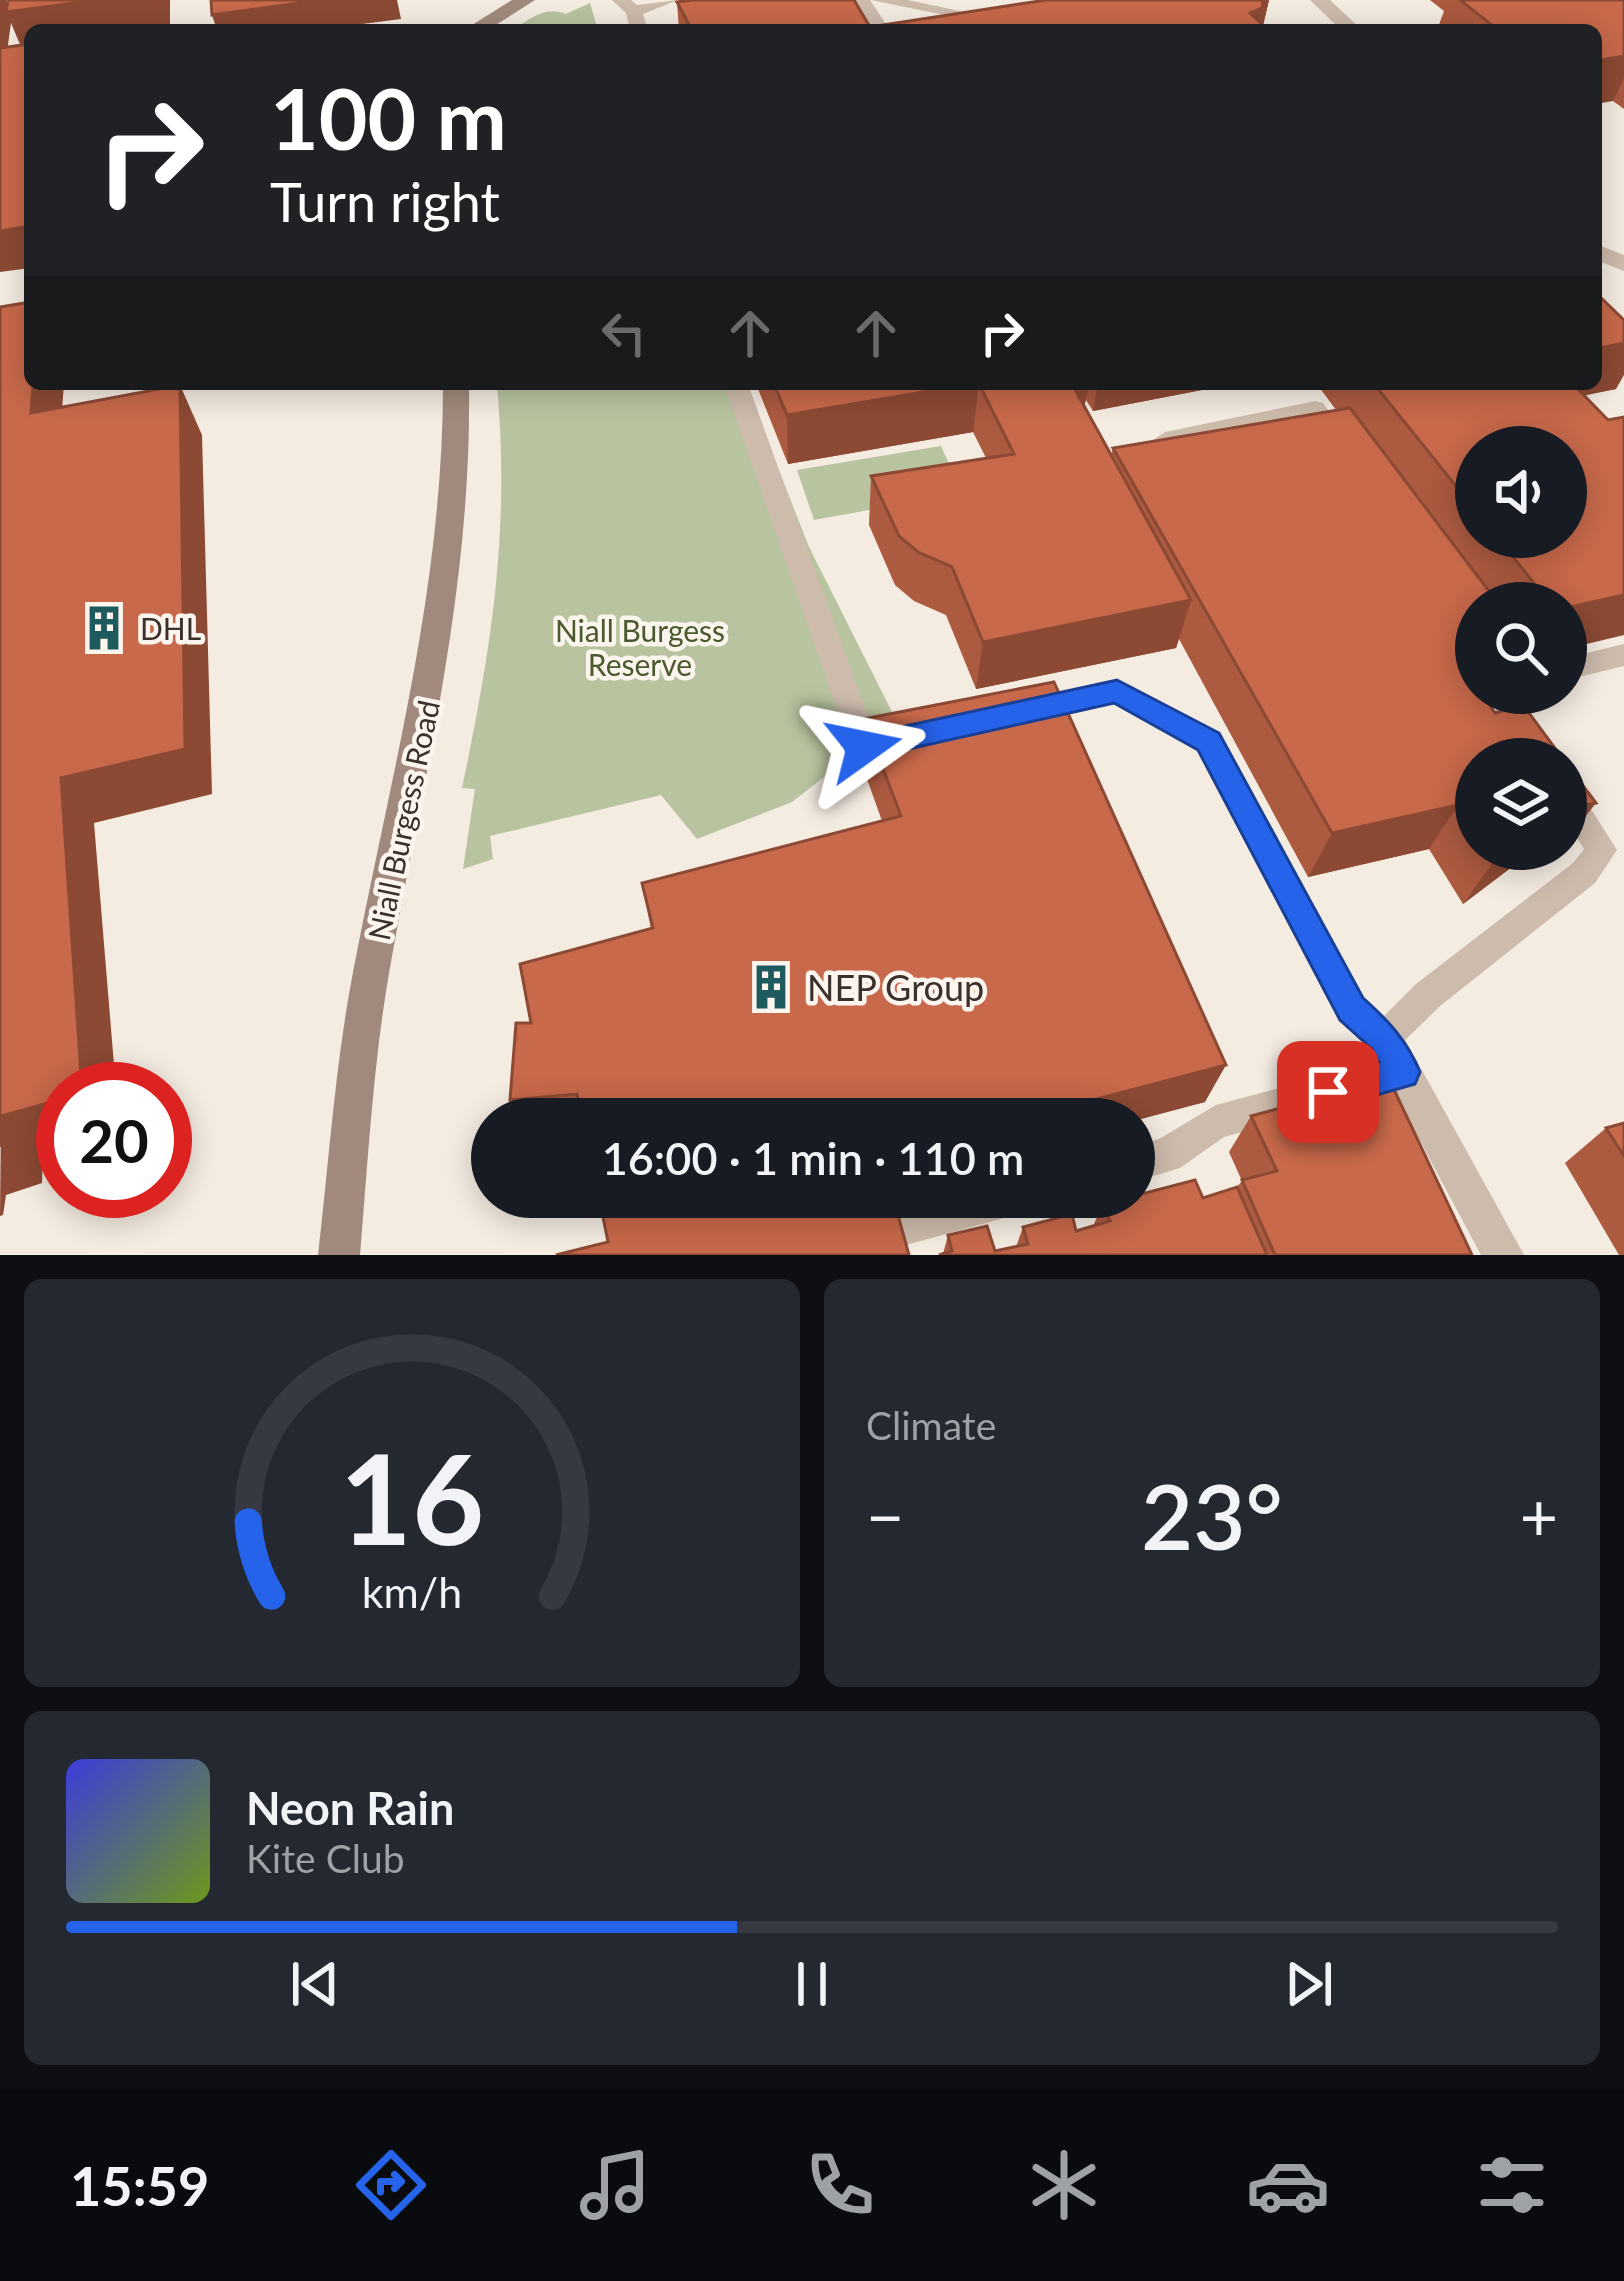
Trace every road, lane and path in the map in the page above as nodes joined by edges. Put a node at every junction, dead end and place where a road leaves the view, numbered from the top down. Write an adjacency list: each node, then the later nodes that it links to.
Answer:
1 (526, 0): 7 (street)
2 (670, 0): 5 (lane)
3 (879, 0): 6 (lane)
4 (1319, 0): 8 (street)
5 (631, 14)
6 (1010, 22)
7 (484, 24)
8 (1345, 24)
9 (456, 390): 23 (street, Niall Burgess Road)
10 (738, 390): 16 (lane)
11 (1145, 444): 12 (lane)
12 (1355, 464)
13 (1624, 655): 14 (lane)
14 (1587, 664)
15 (1002, 717): 18 (lane)
16 (933, 732)
17 (1587, 827): 18 (lane)
18 (1384, 1038): 19 (street)
19 (1403, 1072): 20 (lane); 24 (street)
20 (1155, 1158)
21 (939, 1218): 22 (lane)
22 (906, 1227)
23 (339, 1255)
24 (1503, 1255)

